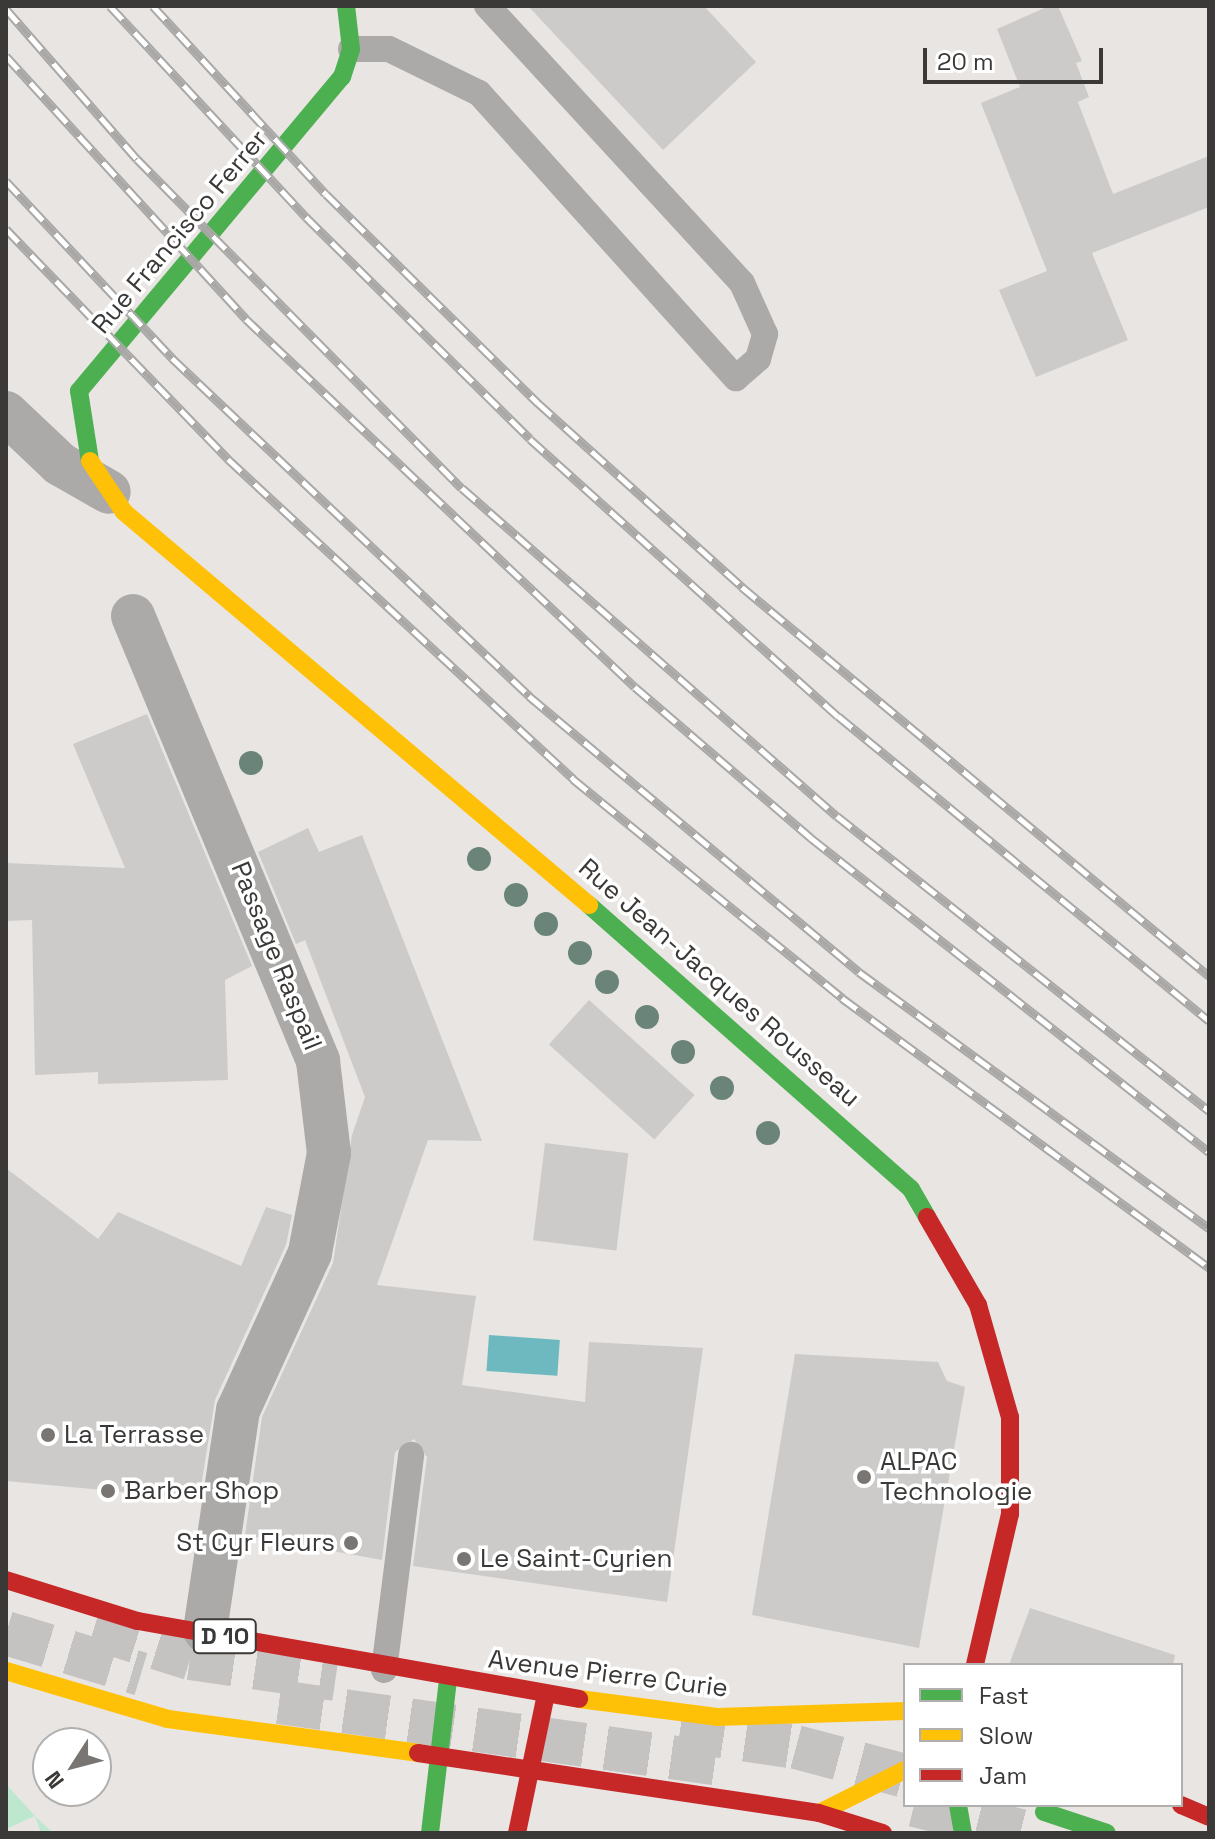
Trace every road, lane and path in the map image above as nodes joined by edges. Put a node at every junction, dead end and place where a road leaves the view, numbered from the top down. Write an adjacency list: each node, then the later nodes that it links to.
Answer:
1 (346, 6): 3 (street)
2 (487, 6): 3 (lane)
3 (351, 49): 5 (street, Rue Francisco Ferrer)
4 (6, 413): 5 (street)
5 (109, 492): 10 (street, Rue Jean-Jacques Rousseau)
6 (133, 616): 9 (street, Passage Raspail)
7 (411, 1455): 11 (lane)
8 (6, 1580): 9 (street, D 10)
9 (205, 1631): 11 (street, D 10)
10 (975, 1663)
11 (384, 1670): 13 (street, D 10)
12 (6, 1671): 16 (street)
13 (448, 1679): 14 (street, Avenue Pierre Curie / D 10); 16 (street)
14 (546, 1694): 15 (street, Avenue Pierre Curie / D 10); 17 (street)
15 (903, 1711)
16 (438, 1759): 17 (street); 24 (street)
17 (528, 1770): 22 (street); 25 (street)
18 (903, 1771): 22 (street)
19 (1183, 1806): 23 (street)
20 (958, 1807): 27 (street)
21 (1044, 1812): 28 (street)
22 (819, 1813): 26 (street)
23 (1209, 1817)
24 (430, 1833)
25 (517, 1833)
26 (883, 1833)
27 (963, 1833)
28 (1107, 1833)

